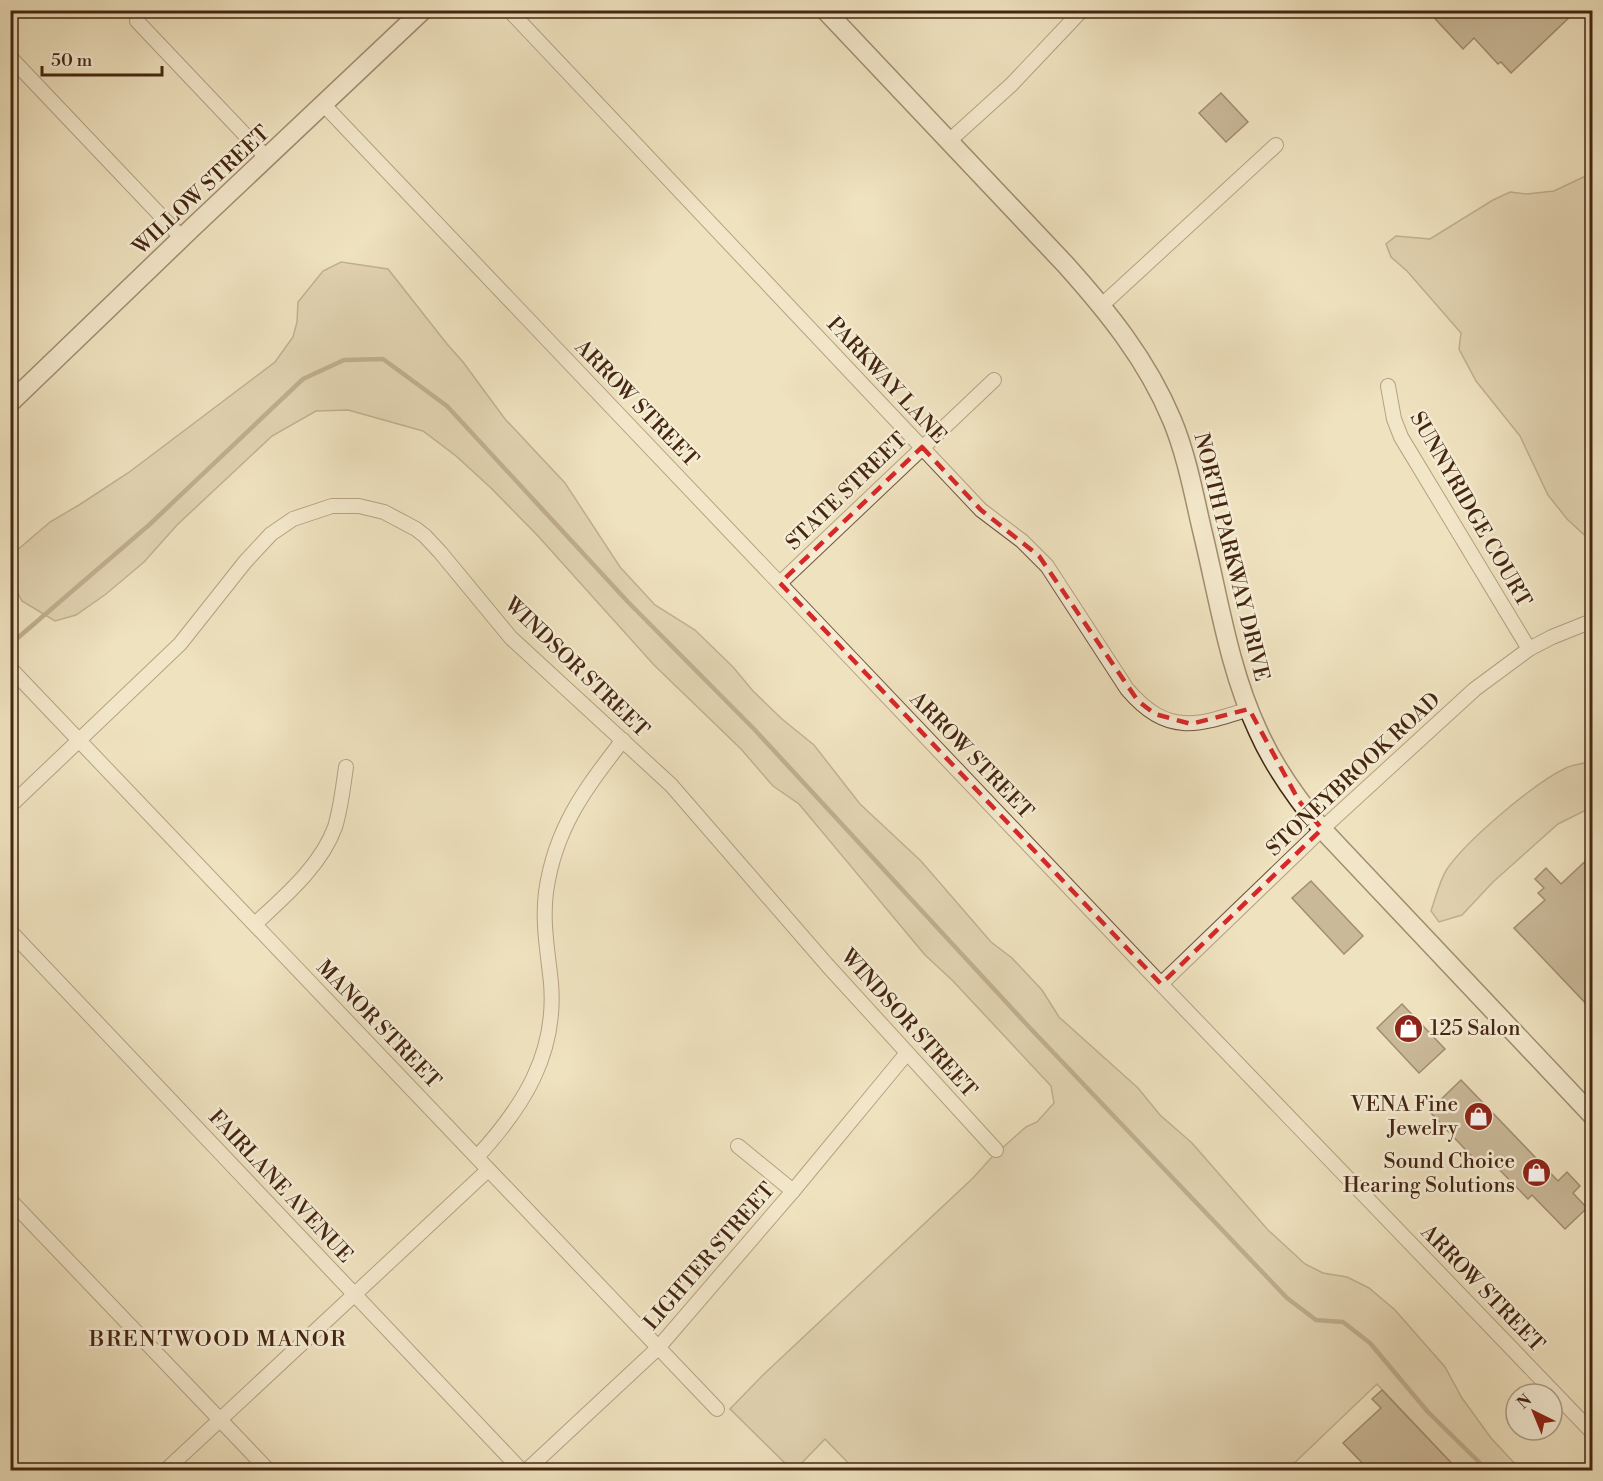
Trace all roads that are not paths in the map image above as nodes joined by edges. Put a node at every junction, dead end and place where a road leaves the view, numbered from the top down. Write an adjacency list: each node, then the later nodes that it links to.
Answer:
1 (423, 10): 7 (main road, WILLOW STREET)
2 (509, 10): 16 (street, PARKWAY LANE)
3 (825, 10): 8 (main road, NORTH PARKWAY DRIVE)
4 (1082, 10): 8 (street)
5 (137, 21): 10 (street)
6 (10, 57): 11 (street)
7 (324, 105): 10 (main road, WILLOW STREET); 17 (street, ARROW STREET)
8 (948, 142): 12 (main road, NORTH PARKWAY DRIVE)
9 (1276, 145): 12 (street)
10 (267, 158): 11 (main road, WILLOW STREET)
11 (182, 238): 15 (main road, WILLOW STREET)
12 (1102, 305): 21 (main road, NORTH PARKWAY DRIVE)
13 (994, 380): 16 (street, STATE STREET)
14 (1388, 386): 19 (street, SUNNYRIDGE COURT)
15 (10, 403)
16 (922, 447): 17 (street, STATE STREET); 21 (street, PARKWAY LANE)
17 (780, 583): 29 (street, ARROW STREET)
18 (1593, 621): 19 (street, STONEYBROOK ROAD)
19 (1529, 649): 26 (street, STONEYBROOK ROAD)
20 (10, 668): 22 (street, MANOR STREET)
21 (1249, 709): 26 (main road, NORTH PARKWAY DRIVE)
22 (79, 740): 23 (street, WINDSOR STREET); 25 (street, WINDSOR STREET); 27 (street, MANOR STREET)
23 (622, 740): 30 (street, WINDSOR STREET); 34 (street)
24 (346, 767): 27 (street)
25 (10, 806)
26 (1322, 830): 29 (street, STONEYBROOK ROAD); 31 (main road, NORTH PARKWAY DRIVE)
27 (255, 924): 34 (street, MANOR STREET)
28 (10, 931): 38 (street, FAIRLANE AVENUE)
29 (1161, 984): 42 (street, ARROW STREET)
30 (907, 1053): 33 (street, WINDSOR STREET); 36 (street, LIGHTER STREET)
31 (1593, 1115)
32 (738, 1146): 36 (street)
33 (996, 1150)
34 (477, 1157): 35 (street, MANOR STREET)
35 (488, 1170): 38 (street); 39 (street, MANOR STREET)
36 (793, 1191): 39 (street, LIGHTER STREET)
37 (10, 1200): 41 (street)
38 (355, 1295): 41 (street); 45 (street, FAIRLANE AVENUE)
39 (658, 1348): 40 (street, MANOR STREET); 46 (street, LIGHTER STREET)
40 (717, 1409)
41 (219, 1420): 43 (street); 44 (street)
42 (1593, 1432)
43 (166, 1470)
44 (268, 1470)
45 (521, 1470)
46 (527, 1470)

